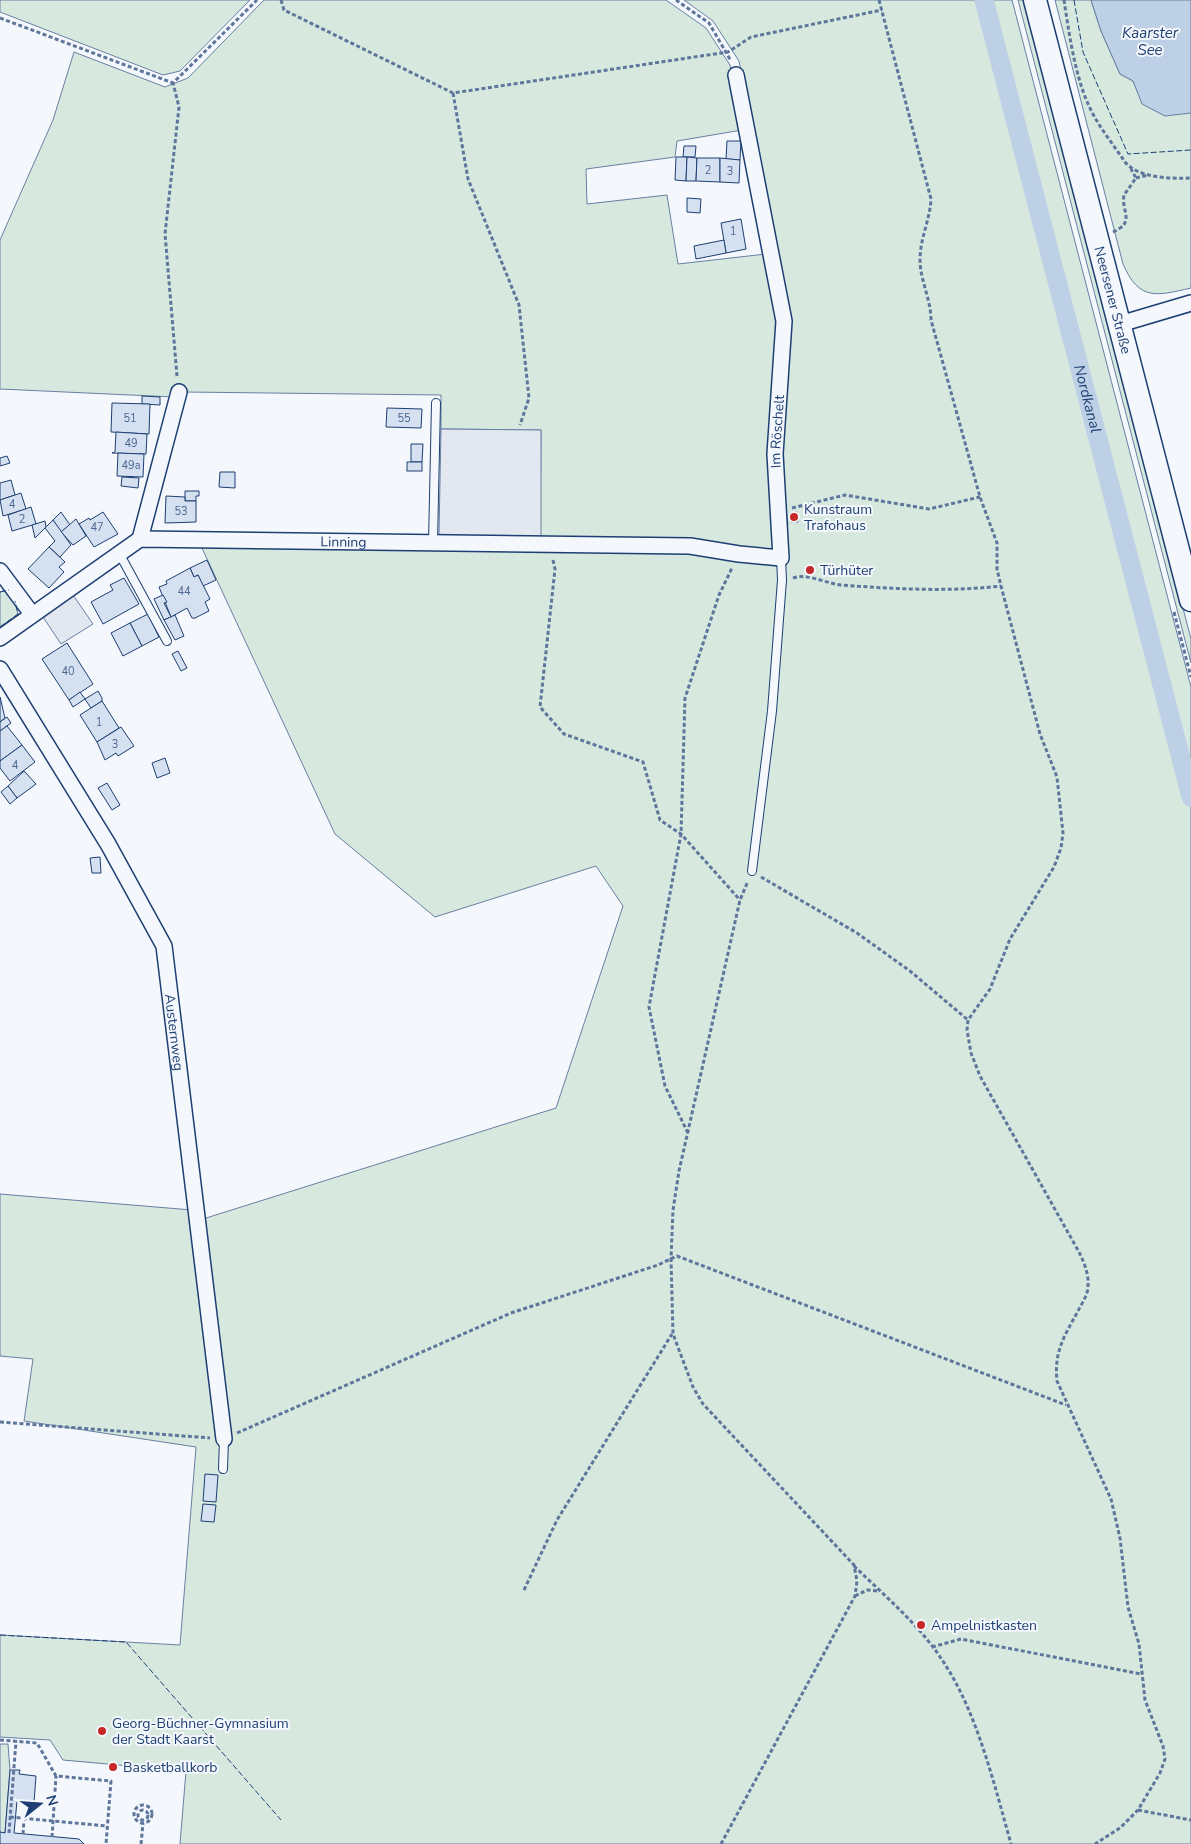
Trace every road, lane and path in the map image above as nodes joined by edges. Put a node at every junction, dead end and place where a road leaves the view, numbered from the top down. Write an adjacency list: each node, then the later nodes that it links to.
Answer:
1 (257, 0): 11 (path)
2 (281, 0): 12 (path)
3 (676, 0): 9 (path)
4 (879, 0): 7 (path)
5 (1035, 0): 17 (main road, Neersener Straße)
6 (1064, 0): 13 (path)
7 (882, 10): 9 (path); 23 (path)
8 (0, 18): 11 (path)
9 (728, 52): 10 (path); 12 (path)
10 (736, 75): 24 (street, Im Röschelt)
11 (173, 83): 20 (path)
12 (453, 93): 22 (path)
13 (1130, 168): 14 (path); 15 (path)
14 (1148, 175): 15 (path); 16 (path)
15 (1136, 178): 17 (path)
16 (1191, 178)
17 (1097, 239): 19 (main road, Neersener Straße)
18 (1191, 302): 19 (street)
19 (1120, 324): 34 (main road, Neersener Straße)
20 (178, 392): 25 (street)
21 (436, 403): 26 (lane)
22 (520, 425)
23 (980, 497): 24 (path); 33 (path)
24 (778, 511): 30 (street, Im Röschelt)
25 (140, 539): 26 (street, Linning); 28 (street)
26 (433, 543): 27 (street, Linning)
27 (548, 545): 29 (street); 39 (path)
28 (120, 553): 35 (street); 37 (lane)
29 (739, 554): 30 (street); 39 (path)
30 (781, 558): 32 (lane)
31 (0, 571): 35 (street)
32 (782, 580): 33 (path); 40 (lane)
33 (1001, 586): 42 (path)
34 (1191, 600)
35 (32, 614): 36 (street)
36 (0, 638)
37 (167, 641)
38 (0, 670): 48 (street, Austernweg)
39 (681, 834): 41 (path); 43 (path)
40 (752, 871): 41 (path); 42 (path)
41 (740, 900): 43 (path)
42 (968, 1020): 46 (path)
43 (688, 1133): 44 (path)
44 (671, 1258): 45 (path); 46 (path); 48 (path)
45 (673, 1334): 50 (path); 51 (path)
46 (1067, 1405): 55 (path)
47 (0, 1422): 48 (path)
48 (224, 1439): 49 (lane)
49 (224, 1469)
50 (854, 1565): 52 (path); 53 (path)
51 (524, 1590)
52 (879, 1591): 53 (path); 54 (path)
53 (854, 1596): 71 (path)
54 (931, 1647): 55 (path); 72 (path)
55 (1141, 1674): 59 (path)
56 (0, 1740): 57 (path)
57 (16, 1742): 58 (path); 60 (path)
58 (56, 1776): 63 (path); 65 (path)
59 (1138, 1810): 62 (path); 73 (path)
60 (10, 1817): 61 (path); 66 (path)
61 (24, 1818): 63 (path); 67 (path)
62 (1191, 1820)
63 (53, 1821): 65 (path); 68 (path)
64 (143, 1822): 64 (path); 70 (path)
65 (107, 1826): 69 (path)
66 (9, 1833)
67 (24, 1834)
68 (52, 1837)
69 (106, 1844)
70 (141, 1844)
71 (721, 1844)
72 (1012, 1844)
73 (1095, 1844)

